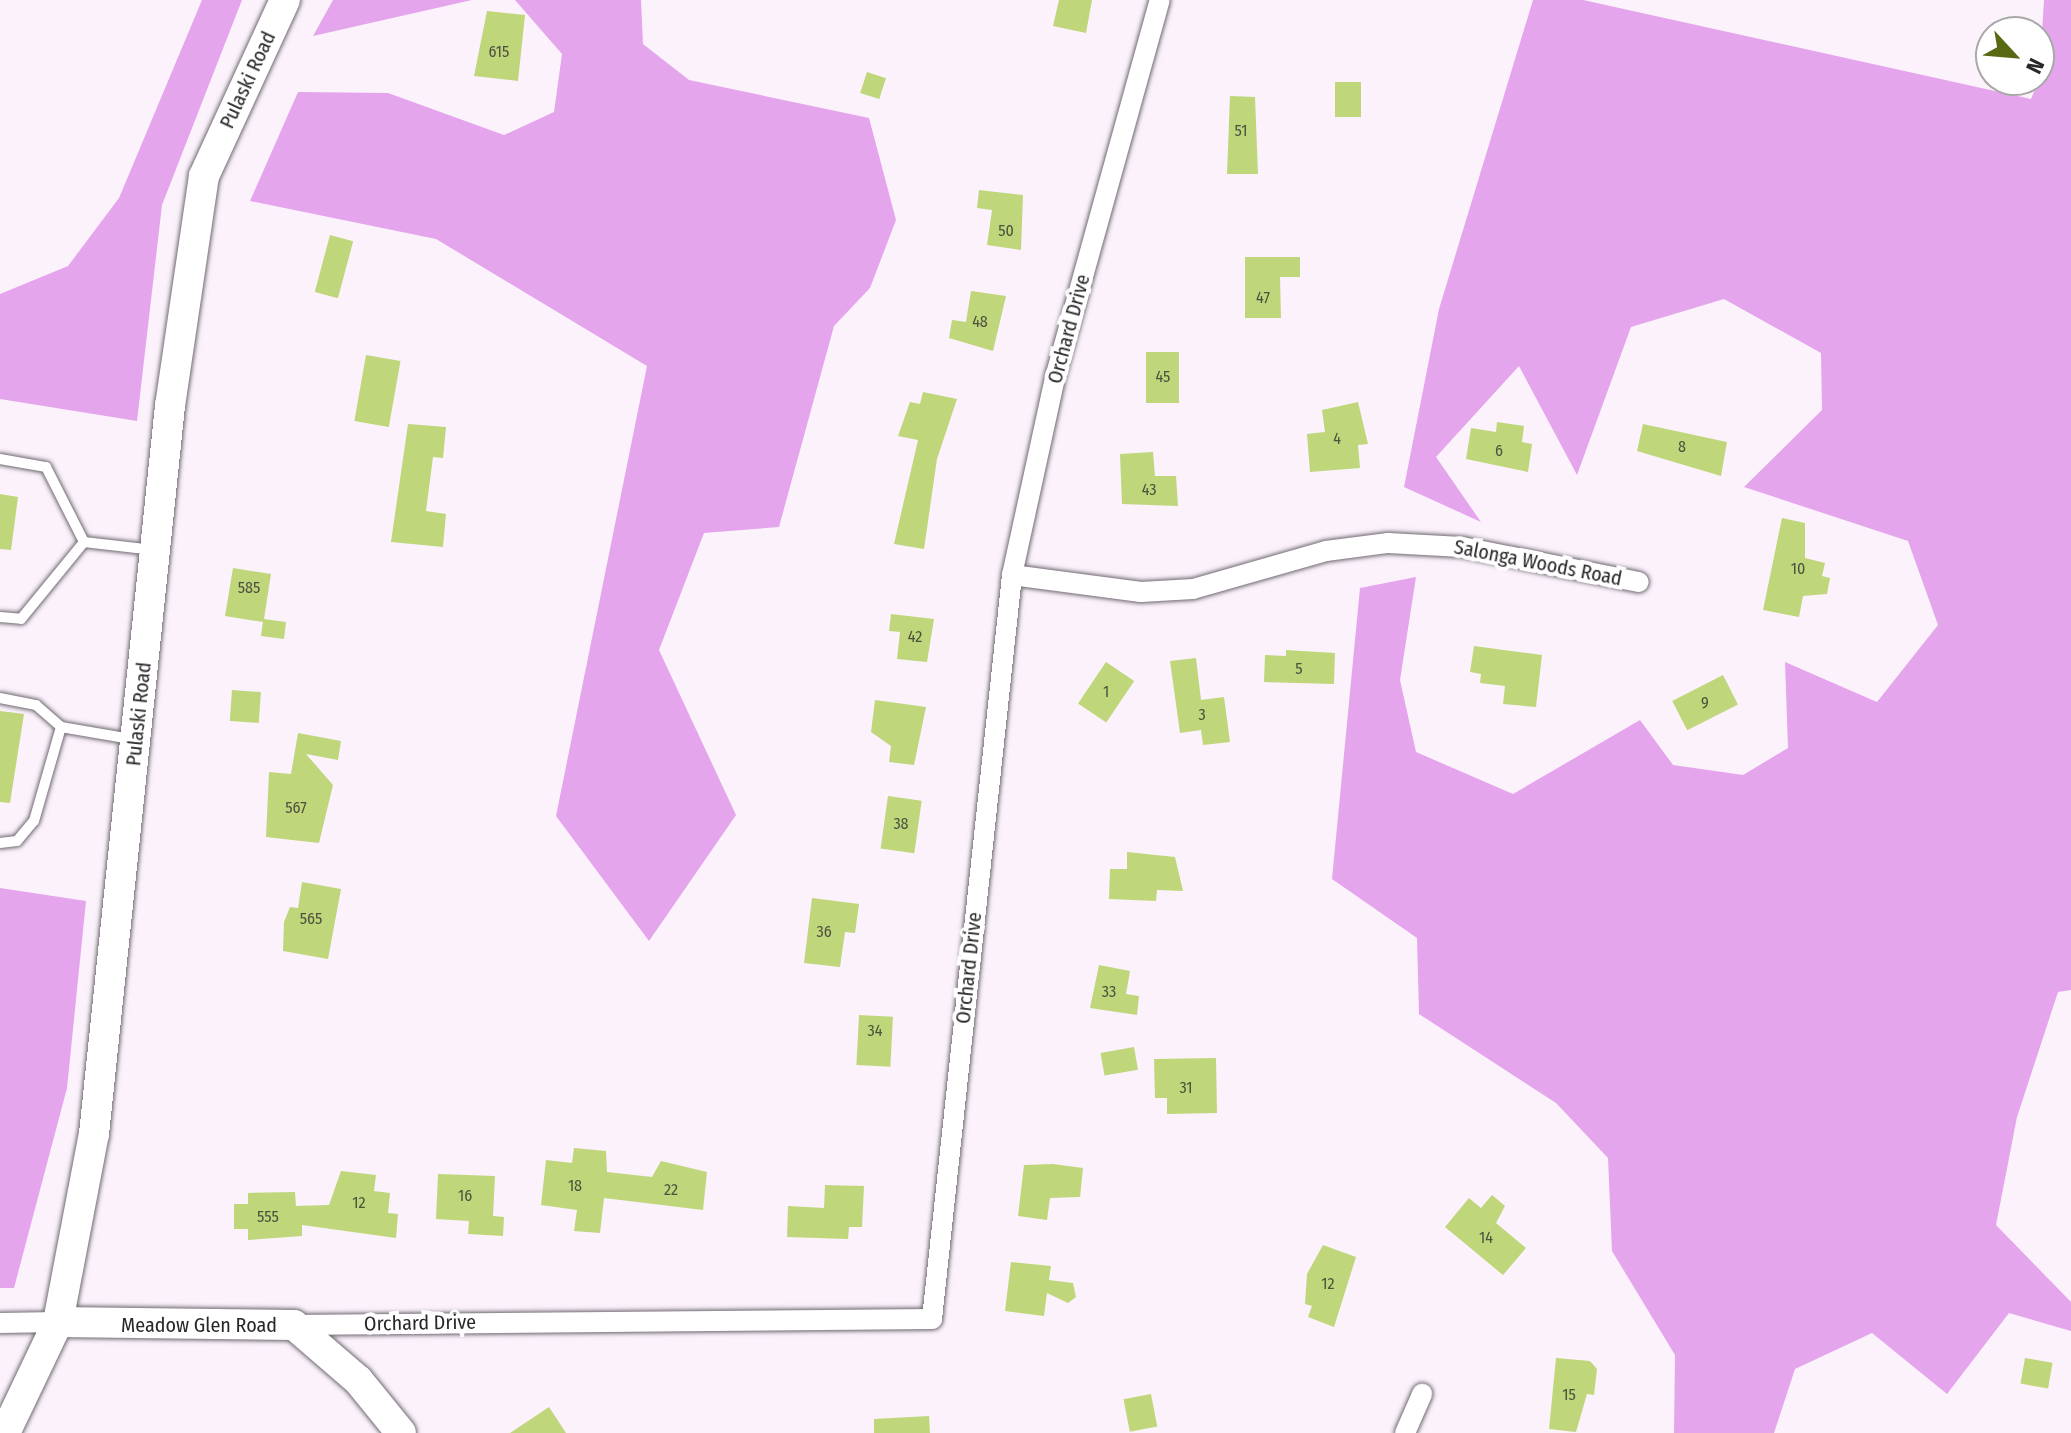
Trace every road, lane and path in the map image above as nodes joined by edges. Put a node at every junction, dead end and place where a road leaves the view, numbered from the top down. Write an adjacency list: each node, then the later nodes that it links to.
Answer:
1 (285, 0): 5 (main road, Pulaski Road)
2 (1160, 0): 6 (street, Orchard Drive)
3 (0, 459): 4 (lane)
4 (84, 542): 5 (lane); 8 (lane)
5 (156, 550): 11 (main road, Pulaski Road)
6 (1012, 575): 7 (street, Salonga Woods Road); 15 (street, Orchard Drive)
7 (1639, 582)
8 (0, 617)
9 (0, 698): 10 (lane)
10 (61, 727): 11 (lane); 12 (lane)
11 (137, 740): 13 (main road, Pulaski Road)
12 (0, 843)
13 (58, 1322): 14 (street, Meadow Glen Road); 15 (main road, Meadow Glen Road); 17 (main road, Pulaski Road)
14 (0, 1323)
15 (294, 1325): 18 (main road, Meadow Glen Road)
16 (1422, 1394): 19 (street)
17 (5, 1433)
18 (401, 1433)
19 (1405, 1433)

